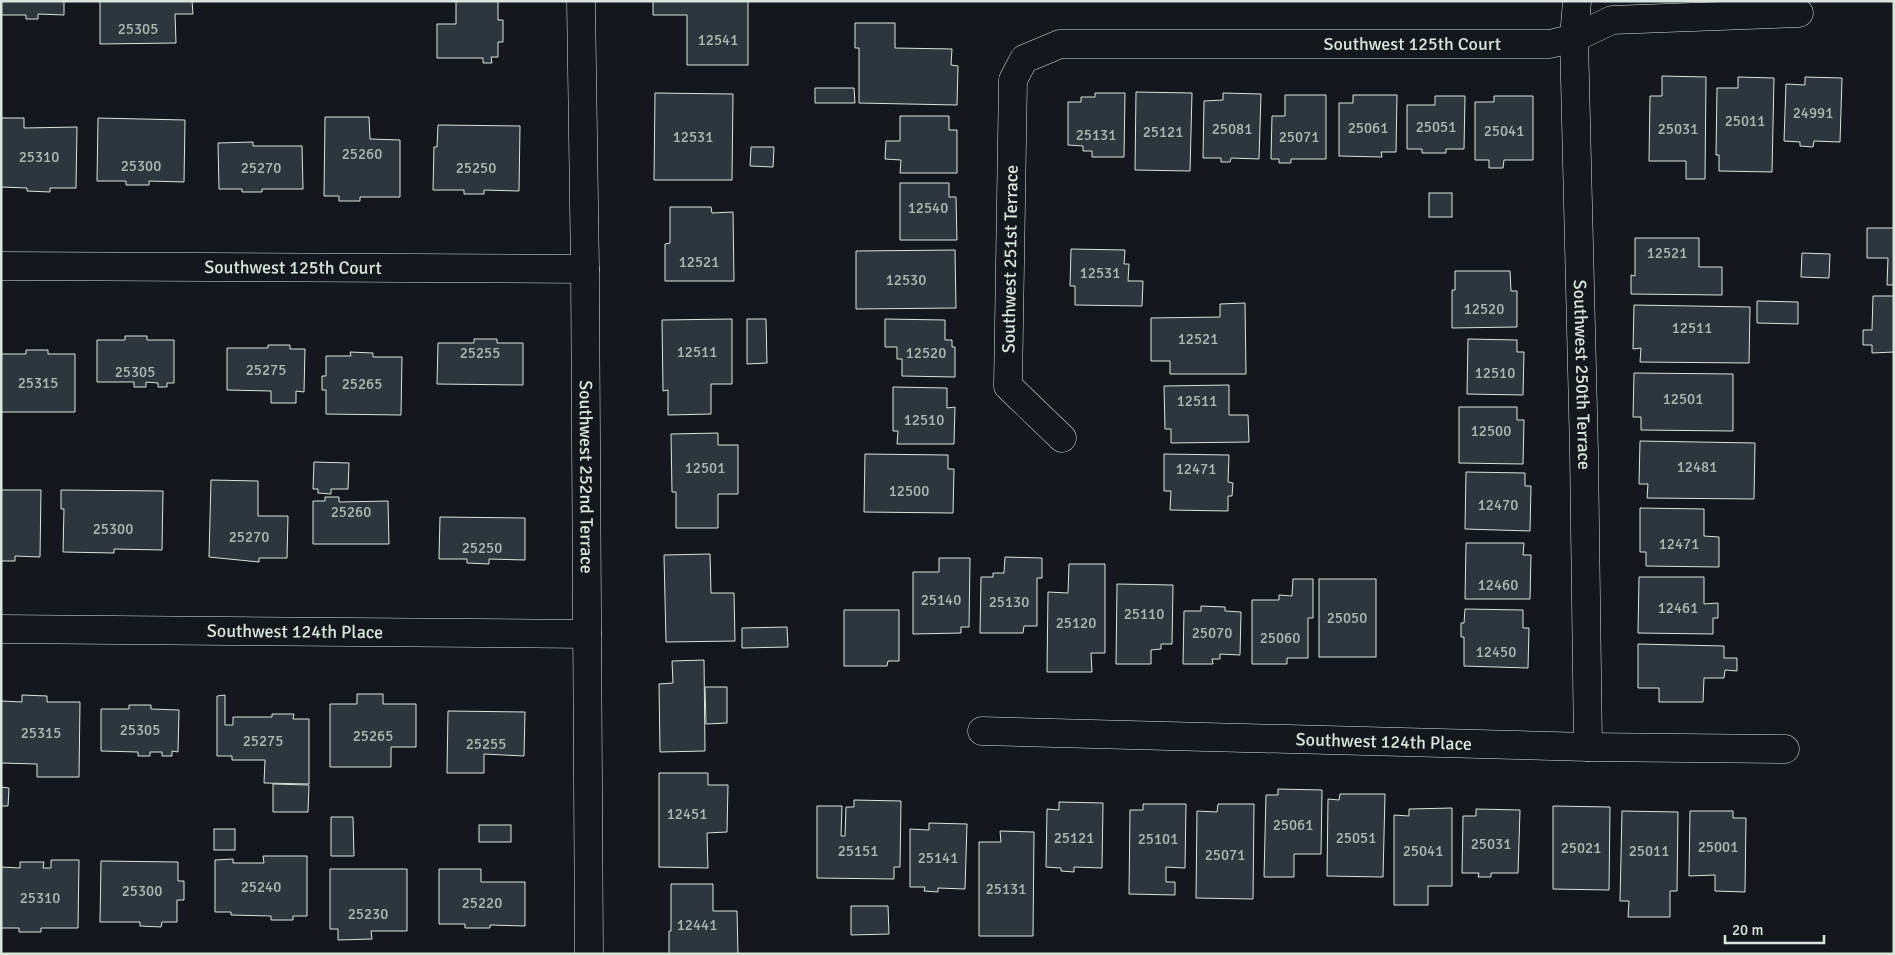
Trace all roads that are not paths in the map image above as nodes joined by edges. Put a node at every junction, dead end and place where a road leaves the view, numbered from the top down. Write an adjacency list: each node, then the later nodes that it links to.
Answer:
1 (581, 1): 7 (street, Southwest 252nd Terrace)
2 (1577, 1): 4 (street, Southwest 250th Terrace)
3 (1799, 13): 4 (street, Southwest 125th Court)
4 (1574, 38): 5 (street, Southwest 125th Court); 12 (street, Southwest 250th Terrace)
5 (1024, 59): 8 (street, Southwest 251st Terrace)
6 (1, 266): 7 (street, Southwest 125th Court)
7 (585, 269): 10 (street, Southwest 252nd Terrace)
8 (1062, 438)
9 (1, 629): 10 (street, Southwest 124th Place)
10 (587, 634): 14 (street, Southwest 252nd Terrace)
11 (982, 731): 12 (street, Southwest 124th Place)
12 (1588, 747): 13 (street, Southwest 124th Place)
13 (1785, 749)
14 (589, 954)

